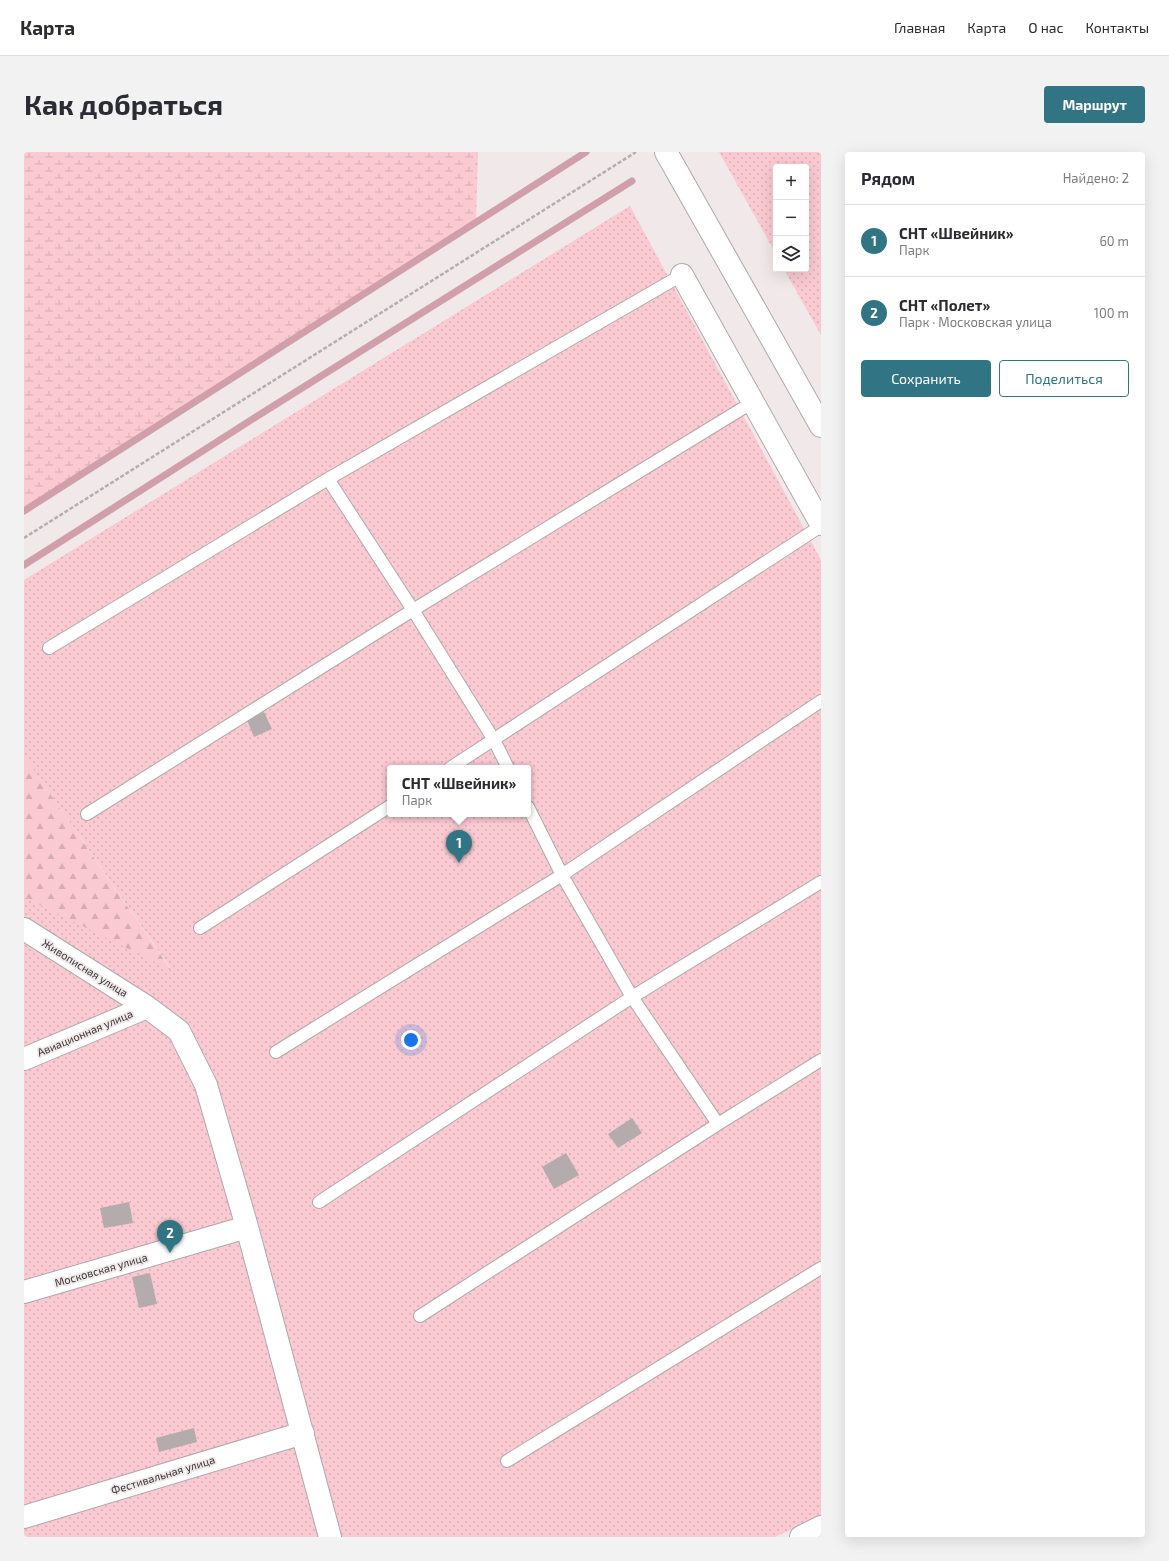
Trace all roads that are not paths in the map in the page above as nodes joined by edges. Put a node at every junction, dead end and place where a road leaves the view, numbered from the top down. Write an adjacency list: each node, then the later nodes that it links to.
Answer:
1 (666, 152): 4 (street)
2 (682, 275): 3 (street); 5 (lane)
3 (753, 402): 6 (street); 7 (lane)
4 (821, 426)
5 (328, 479): 7 (lane); 8 (lane)
6 (821, 525): 10 (lane)
7 (413, 610): 10 (lane); 15 (lane)
8 (49, 648)
9 (821, 701): 16 (lane)
10 (494, 740): 11 (lane); 12 (lane)
11 (455, 765)
12 (506, 765)
13 (387, 808): 18 (lane)
14 (531, 813): 16 (lane)
15 (87, 814)
16 (562, 874): 20 (lane); 22 (lane)
17 (821, 882): 20 (lane)
18 (200, 928)
19 (24, 929): 21 (street, Живописная улица)
20 (632, 997): 25 (lane); 26 (lane)
21 (147, 1007): 23 (street, Авиационная улица); 27 (street, Живописная улица)
22 (276, 1052)
23 (24, 1059)
24 (821, 1060): 25 (lane)
25 (718, 1124): 30 (lane)
26 (319, 1202)
27 (247, 1228): 29 (street, Московская улица); 31 (street, Живописная улица)
28 (821, 1268): 32 (lane)
29 (24, 1292)
30 (420, 1316)
31 (303, 1433): 33 (street, Фестивальная улица); 35 (street, Живописная улица)
32 (507, 1461)
33 (24, 1517)
34 (821, 1527): 36 (street)
35 (330, 1537)
36 (801, 1537)

